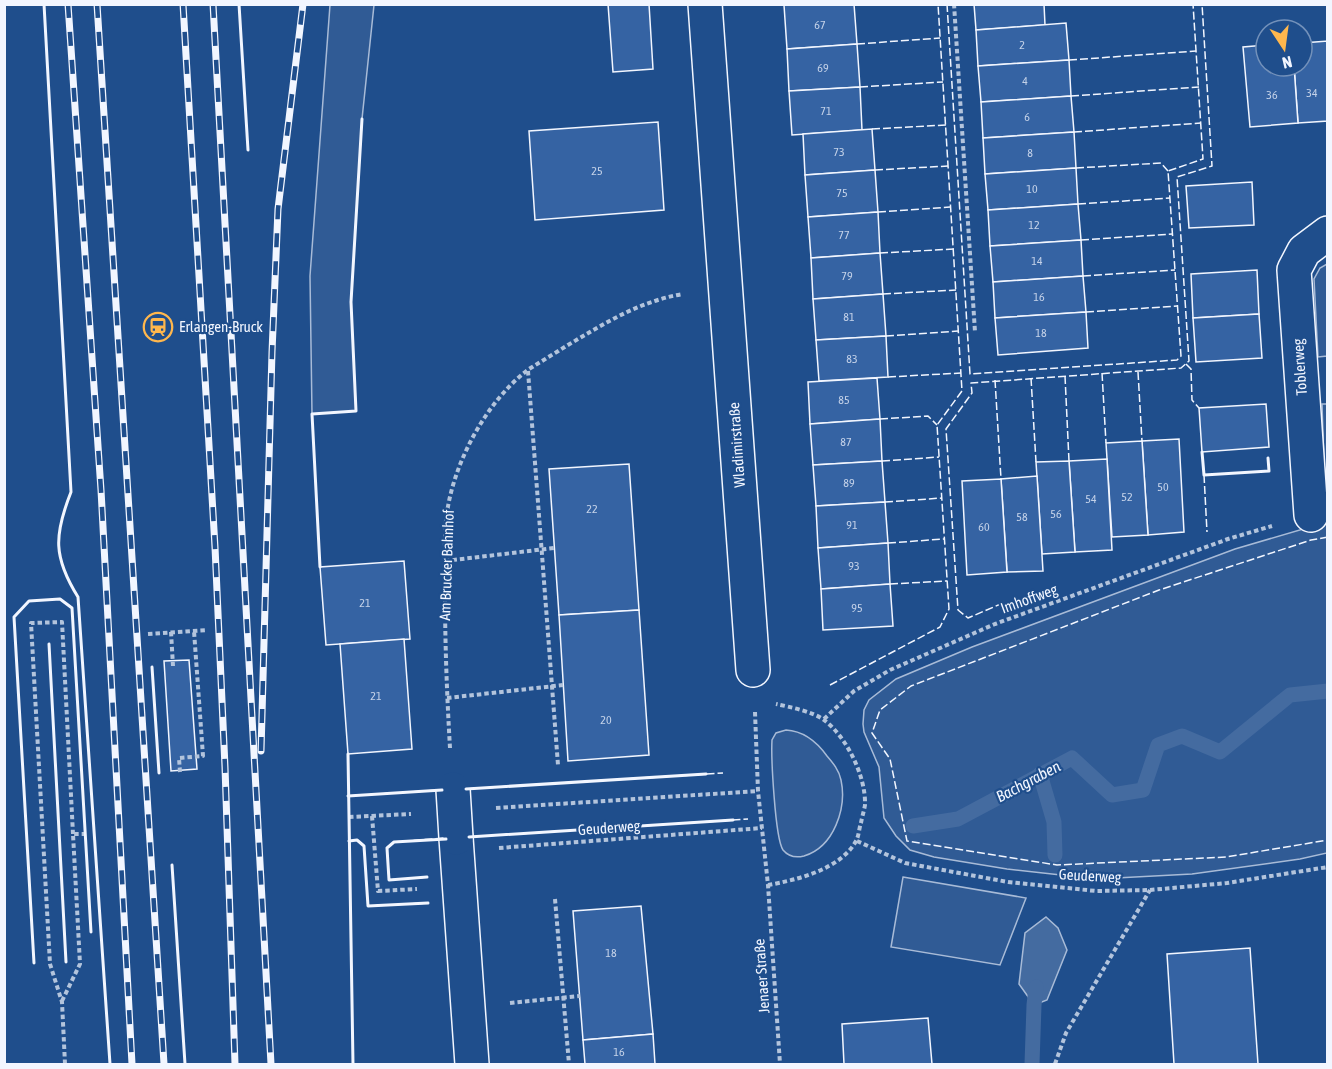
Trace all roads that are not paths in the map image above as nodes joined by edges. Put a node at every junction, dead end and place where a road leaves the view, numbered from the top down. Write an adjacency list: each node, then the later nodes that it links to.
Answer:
1 (705, 4): 4 (street, Wladimirstraße)
2 (1328, 233): 3 (street, Toblerweg)
3 (1311, 515)
4 (754, 685)
5 (453, 789): 6 (street, bridge)
6 (472, 1065)

